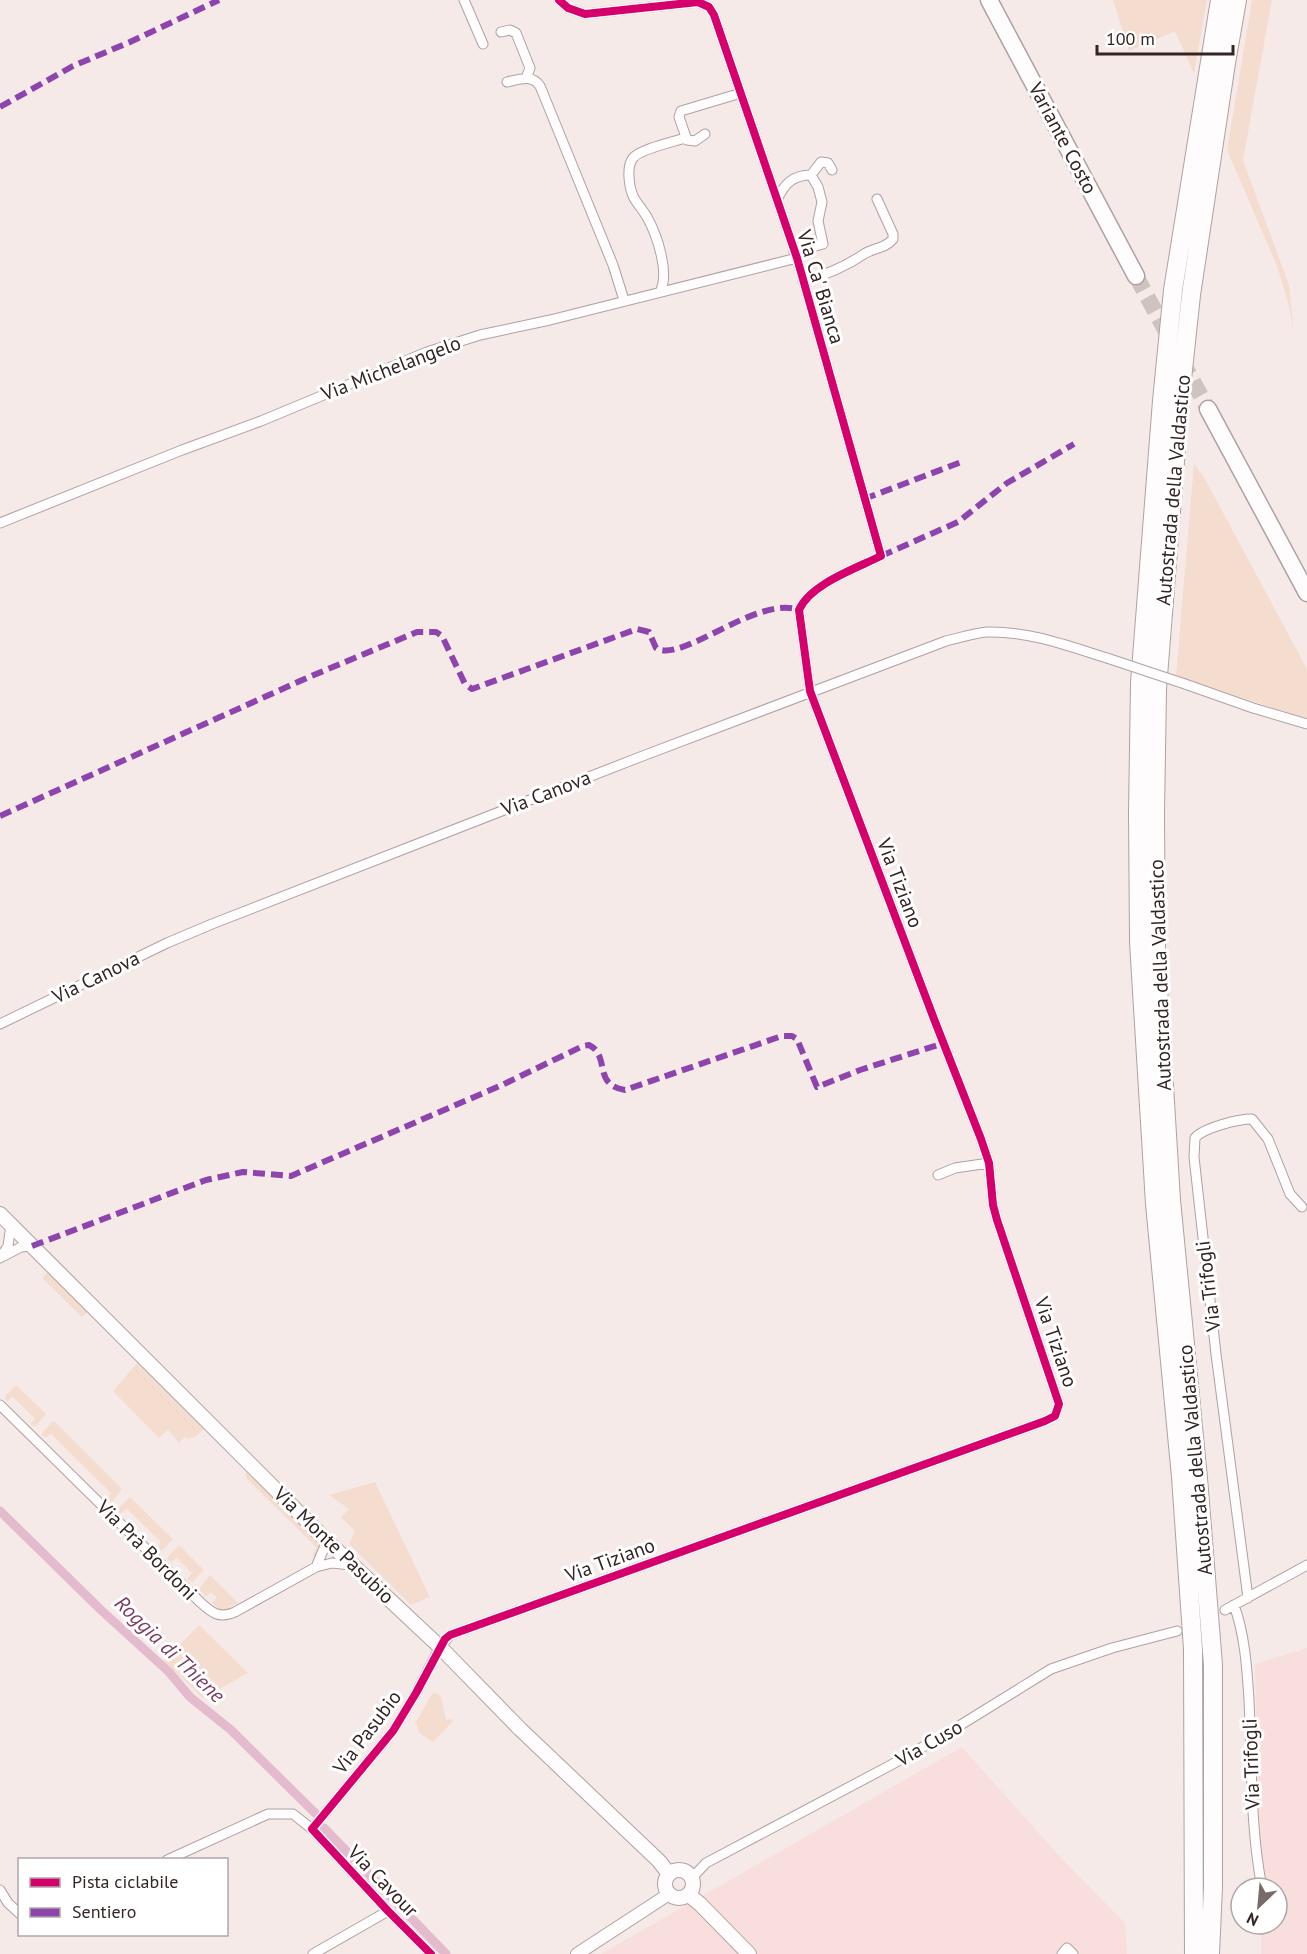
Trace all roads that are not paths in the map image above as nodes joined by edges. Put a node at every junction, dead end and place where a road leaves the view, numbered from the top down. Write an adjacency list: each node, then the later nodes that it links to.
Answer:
1 (464, 0): 7 (street)
2 (559, 0): 10 (street, Via Ca' Bianca)
3 (989, 0): 18 (highway, Variante Costo)
4 (1220, 0): 61 (highway, Autostrada della Valdastico)
5 (1237, 0): 62 (highway, Autostrada della Valdastico)
6 (501, 32): 8 (street)
7 (483, 44)
8 (526, 78): 9 (street); 21 (street)
9 (507, 82)
10 (741, 93): 12 (street); 16 (street, Via Ca' Bianca)
11 (705, 134): 12 (street)
12 (685, 138): 20 (street)
13 (832, 171): 14 (street)
14 (811, 175): 16 (street); 17 (street, Via Michelangelo)
15 (877, 199): 19 (street)
16 (777, 200): 17 (street, Via Ca' Bianca)
17 (796, 255): 19 (street, Via Ca' Bianca); 20 (street, Via Michelangelo)
18 (1136, 276)
19 (803, 281): 25 (street, Via Ca' Bianca)
20 (660, 292): 21 (street, Via Michelangelo)
21 (624, 300): 23 (street, Via Michelangelo)
22 (1208, 409): 24 (highway)
23 (0, 524)
24 (1307, 593)
25 (810, 691): 26 (street, Via Canova, bridge); 27 (street, Via Canova); 28 (street, Via Tiziano)
26 (1307, 724)
27 (0, 1024)
28 (989, 1163): 29 (street); 44 (street, Via Tiziano)
29 (938, 1175)
30 (1302, 1208): 40 (street, Via Trifogli)
31 (0, 1214): 32 (main road, Via Monte Pasubio)
32 (11, 1225): 33 (main road, Via Monte Pasubio); 34 (street)
33 (32, 1246): 34 (street); 36 (main road, Via Monte Pasubio)
34 (0, 1258)
35 (0, 1405): 39 (street, Via Prà Bordoni)
36 (327, 1541): 37 (main road, Via Monte Pasubio); 39 (street)
37 (351, 1565): 39 (street, Via Prà Bordoni); 44 (main road, Via Monte Pasubio)
38 (1307, 1565): 40 (street)
39 (316, 1567)
40 (1248, 1598): 41 (street)
41 (1234, 1605): 42 (street); 48 (street, Via Trifogli)
42 (1225, 1610)
43 (1177, 1632): 49 (street, Via Cuso)
44 (440, 1647): 45 (street, Via Pasubio); 47 (main road, Via Monte Pasubio)
45 (312, 1829): 46 (street, Via Cavour); 53 (street, Via Cavour)
46 (171, 1858)
47 (669, 1874): 49 (main road); 51 (main road)
48 (1260, 1876)
49 (692, 1878): 52 (main road)
50 (0, 1890): 54 (street)
51 (669, 1894): 52 (main road); 57 (street)
52 (689, 1895): 58 (main road)
53 (388, 1911): 55 (street); 56 (street, Via Cavour)
54 (18, 1912)
55 (313, 1954)
56 (431, 1954)
57 (577, 1954)
58 (749, 1954)
59 (1062, 1954): 60 (street)
60 (1073, 1954)
61 (1194, 1954)
62 (1210, 1954)

